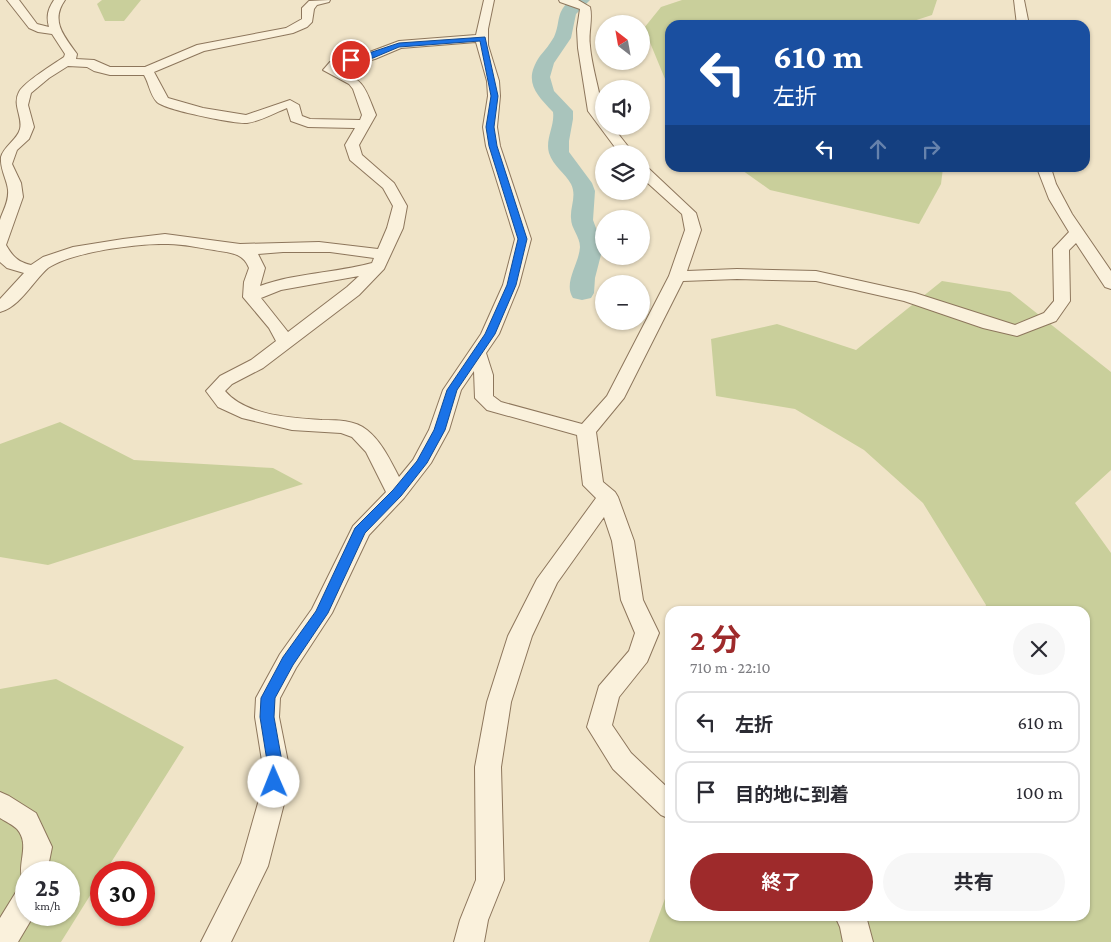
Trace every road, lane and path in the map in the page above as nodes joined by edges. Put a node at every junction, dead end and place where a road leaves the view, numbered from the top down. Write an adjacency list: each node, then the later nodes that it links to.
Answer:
1 (12, 0): 8 (street)
2 (60, 0): 8 (street)
3 (325, 0): 11 (street)
4 (489, 0): 9 (street)
5 (564, 0): 12 (street)
6 (1019, 0): 7 (street)
7 (1022, 20)
8 (56, 31): 10 (street)
9 (482, 38): 13 (street); 29 (street)
10 (66, 62): 11 (street); 19 (street)
11 (147, 71): 13 (street)
12 (595, 111)
13 (365, 124): 22 (street)
14 (613, 135): 15 (street)
15 (620, 145)
16 (1045, 172): 18 (street)
17 (650, 177): 24 (street)
18 (1077, 233): 24 (street); 25 (street)
19 (0, 243)
20 (0, 248): 23 (street)
21 (240, 249): 22 (street); 23 (street); 26 (street)
22 (381, 260): 26 (street); 28 (street)
23 (34, 271): 27 (street)
24 (676, 276): 30 (street)
25 (1111, 284)
26 (251, 298): 28 (street)
27 (0, 307)
28 (285, 341): 31 (street)
29 (477, 353): 30 (street); 31 (street)
30 (586, 431): 32 (street)
31 (397, 493): 39 (street)
32 (608, 497): 33 (street); 40 (street)
33 (665, 802)
34 (0, 804): 35 (street)
35 (35, 861)
36 (15, 920): 38 (street)
37 (853, 921): 41 (street)
38 (2, 942)
39 (216, 942)
40 (469, 942)
41 (858, 942)

